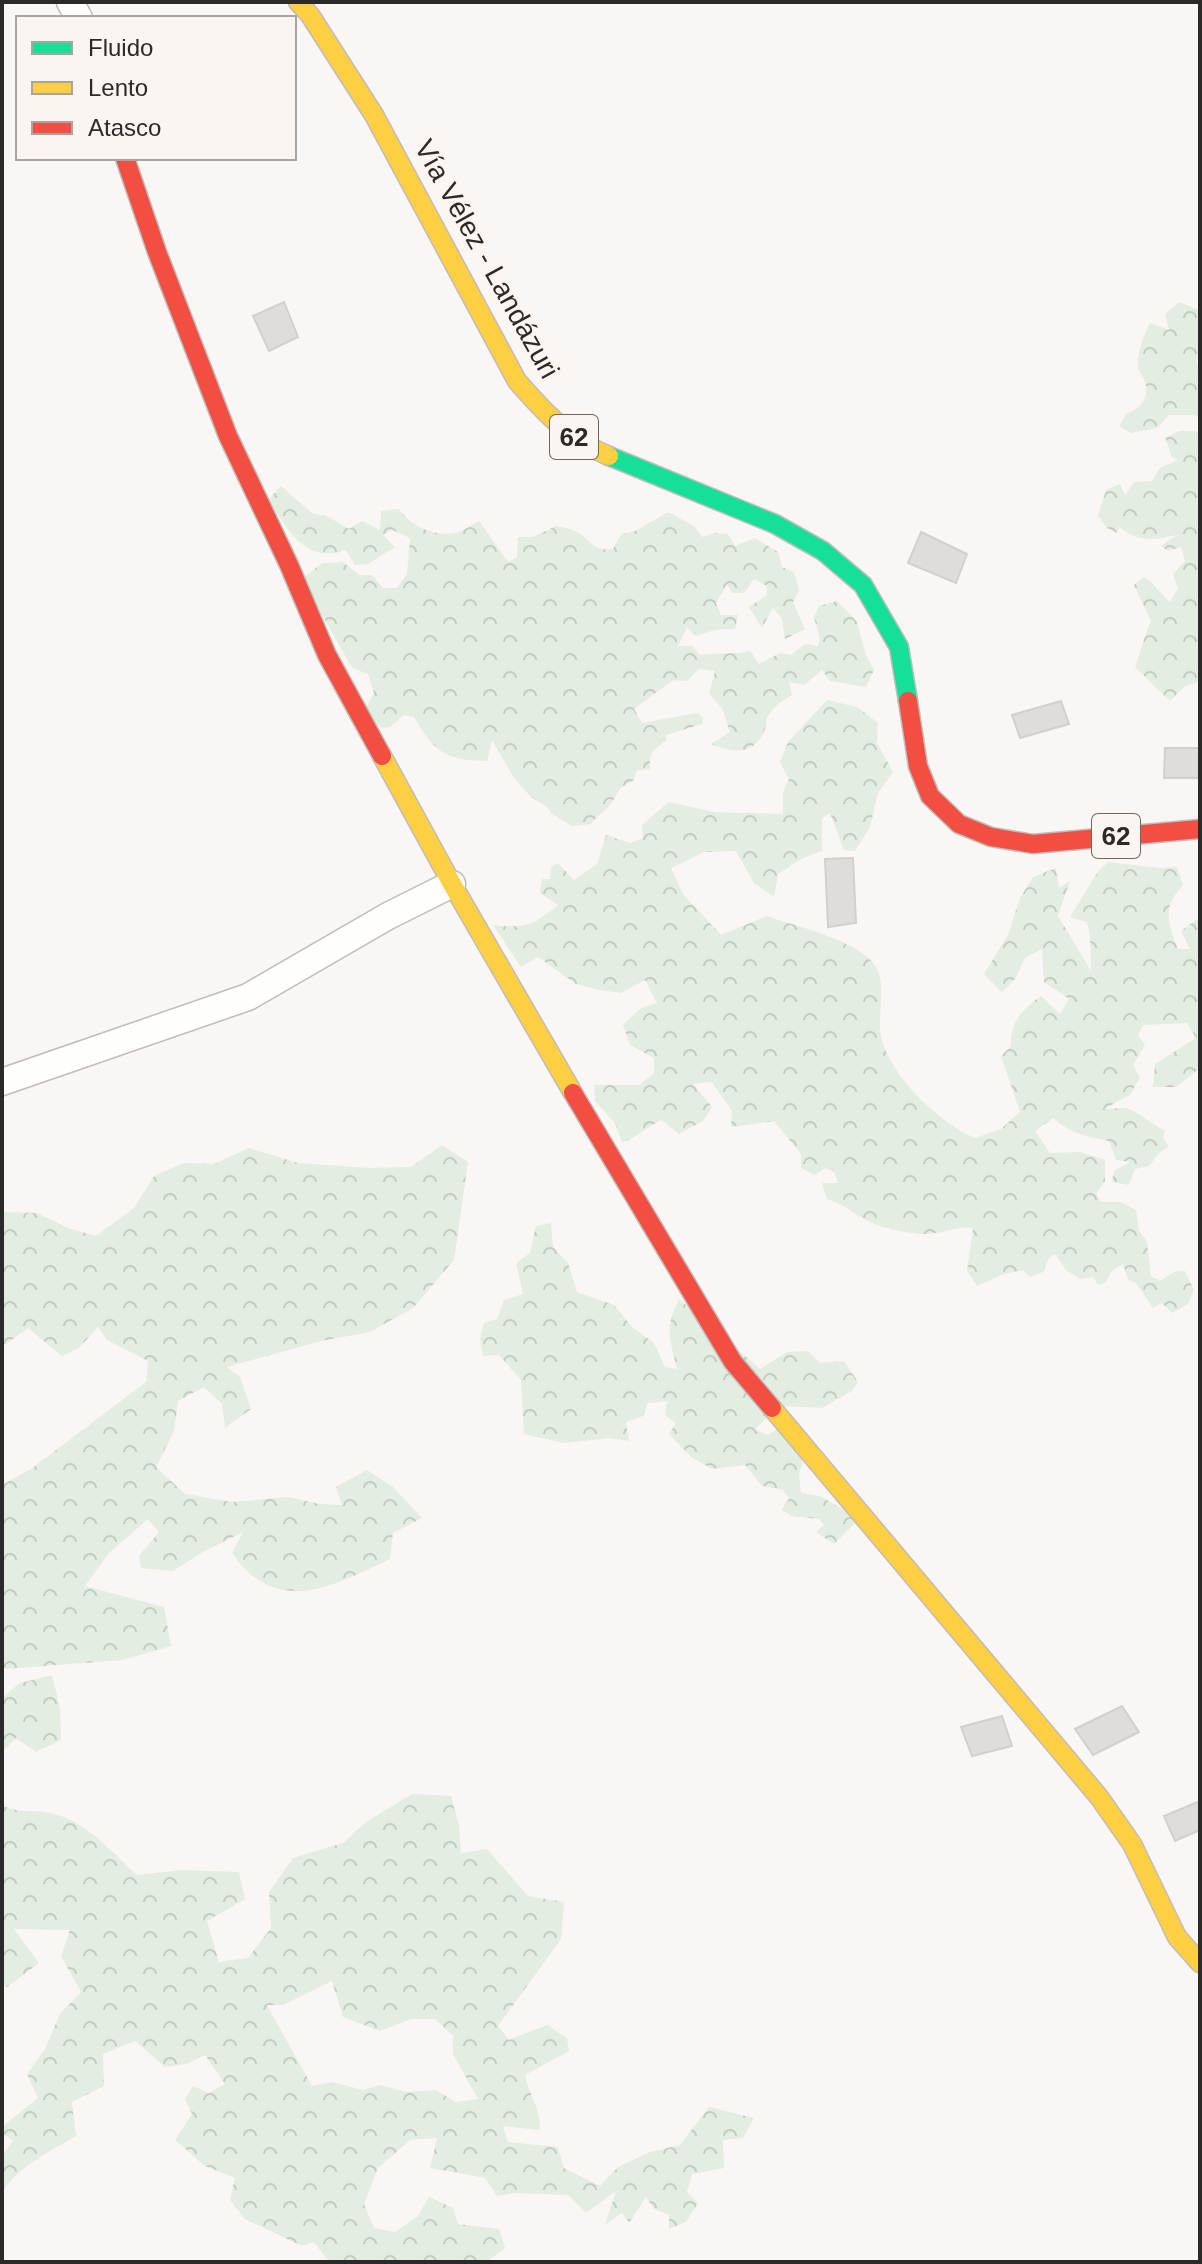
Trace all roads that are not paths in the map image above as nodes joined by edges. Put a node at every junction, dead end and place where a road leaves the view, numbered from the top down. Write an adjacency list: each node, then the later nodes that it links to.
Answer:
1 (298, 2): 3 (street, Vía Vélez - Landázuri / 62)
2 (126, 160): 4 (street)
3 (1200, 829)
4 (452, 884): 5 (street); 6 (street)
5 (2, 1082)
6 (1200, 1963)

